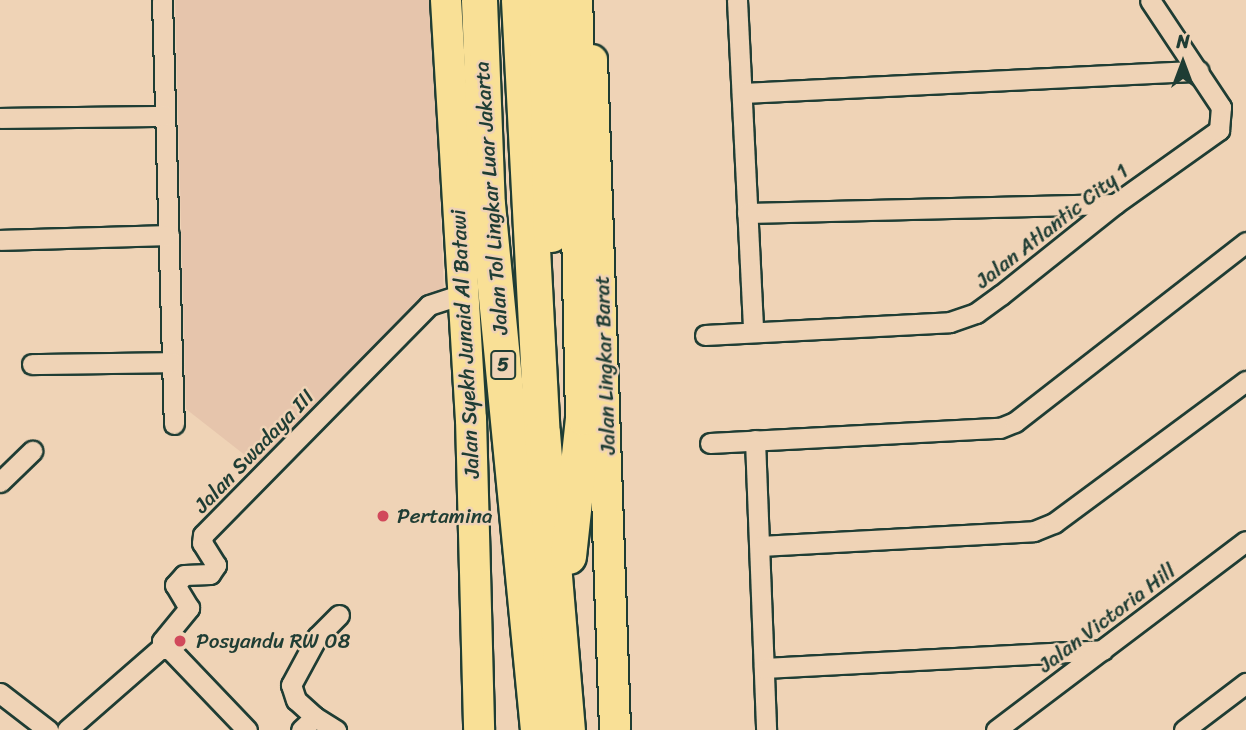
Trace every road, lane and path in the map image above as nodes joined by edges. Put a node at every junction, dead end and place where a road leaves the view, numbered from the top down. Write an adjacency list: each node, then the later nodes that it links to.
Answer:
1 (162, 0): 12 (street)
2 (446, 0): 19 (main road, Jalan Syekh Junaid Al Batawi)
3 (480, 0): 46 (highway, Jalan Tol Lingkar Luar Jakarta / 5)
4 (519, 0): 26 (highway, Jalan Tol Lingkar Luar Jakarta / 5)
5 (546, 0): 26 (highway)
6 (573, 0): 33 (highway)
7 (589, 0): 48 (main road, Jalan Lingkar Barat)
8 (737, 0): 11 (street)
9 (1150, 0): 10 (street, Jalan Atlantic City 1)
10 (1198, 71): 11 (street); 14 (street, Jalan Atlantic City 1)
11 (742, 93): 15 (street)
12 (165, 116): 13 (street); 16 (street)
13 (0, 118)
14 (1115, 204): 15 (street); 20 (street, Jalan Atlantic City 1)
15 (747, 214): 20 (street)
16 (169, 235): 17 (street); 22 (street)
17 (0, 240)
18 (1246, 242): 27 (street)
19 (463, 294): 35 (street, Jalan Swadaya III); 45 (main road, Jalan Syekh Junaid Al Batawi)
20 (753, 332): 21 (street, Jalan Atlantic City 1)
21 (705, 335)
22 (172, 362): 23 (street); 25 (street)
23 (32, 364)
24 (1246, 381): 32 (street)
25 (174, 424)
26 (542, 433): 33 (highway, Jalan Tol Lingkar Luar Jakarta / 5)
27 (755, 440): 28 (street); 32 (street)
28 (710, 443)
29 (32, 451): 30 (street)
30 (0, 482)
31 (1246, 541): 36 (street, Jalan Victoria Hill)
32 (760, 546): 37 (street)
33 (558, 606): 47 (highway, Jalan Tol Lingkar Luar Jakarta / 5)
34 (339, 615): 40 (street)
35 (168, 649): 42 (street); 43 (street)
36 (1103, 650): 37 (street); 50 (street, Jalan Victoria Hill)
37 (764, 668): 49 (street)
38 (1246, 683): 51 (street)
39 (0, 693): 41 (street)
40 (308, 724): 44 (street)
41 (48, 730)
42 (67, 730)
43 (247, 730)
44 (337, 730)
45 (479, 730)
46 (538, 730)
47 (567, 730)
48 (615, 730)
49 (766, 730)
50 (996, 730)
51 (1184, 730)

